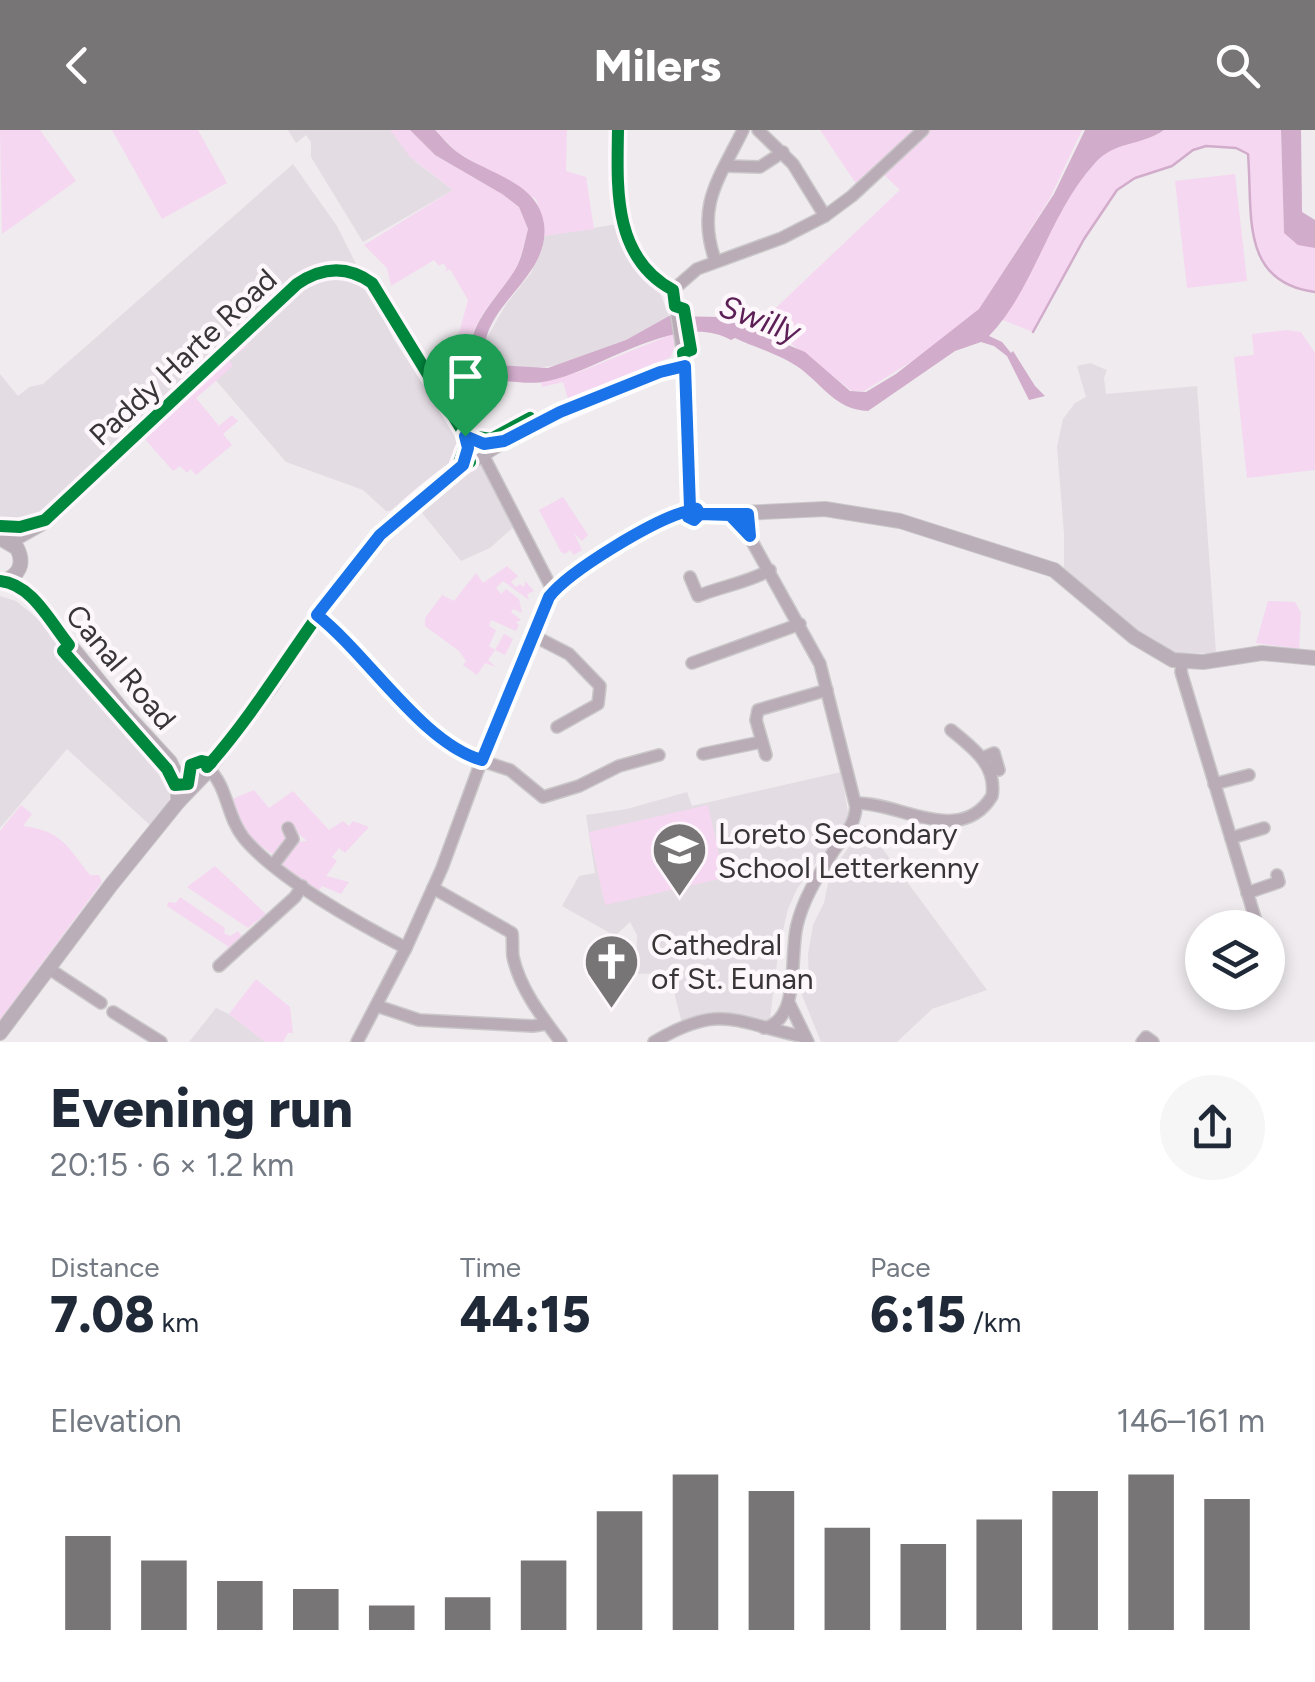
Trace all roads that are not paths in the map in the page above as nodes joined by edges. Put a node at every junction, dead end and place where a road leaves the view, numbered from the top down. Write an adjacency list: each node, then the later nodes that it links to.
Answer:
1 (618, 130): 9 (street)
2 (743, 130): 6 (street)
3 (758, 130): 5 (street)
4 (922, 130): 7 (street)
5 (782, 152): 6 (street); 7 (street)
6 (726, 166): 8 (street)
7 (825, 216): 8 (street)
8 (716, 260): 9 (street)
9 (674, 290): 10 (street)
10 (685, 366): 12 (main road); 15 (main road)
11 (465, 436): 12 (main road); 14 (main road); 18 (main road, Paddy Harte Road)
12 (504, 441): 13 (main road)
13 (483, 455): 14 (main road); 25 (street)
14 (463, 465): 26 (main road)
15 (692, 511): 17 (main road); 25 (street)
16 (748, 514): 17 (main road); 20 (street); 30 (main road)
17 (730, 515): 20 (street)
18 (45, 520): 19 (main road); 21 (main road, Paddy Harte Road)
19 (0, 526)
20 (750, 536): 22 (street)
21 (5, 541): 24 (main road)
22 (770, 570): 23 (street); 27 (street)
23 (690, 577)
24 (1, 582): 41 (main road, Canal Road)
25 (553, 591): 28 (street)
26 (317, 615): 40 (street); 42 (main road)
27 (800, 624): 31 (street); 32 (street)
28 (532, 635): 33 (street); 40 (street)
29 (1315, 658): 30 (main road)
30 (1182, 662): 45 (street)
31 (692, 663)
32 (827, 690): 35 (street); 47 (street)
33 (557, 726)
34 (951, 730): 39 (street)
35 (762, 742): 36 (street); 38 (street)
36 (703, 754)
37 (659, 755): 40 (street)
38 (766, 755)
39 (982, 758): 43 (street); 47 (street)
40 (482, 760): 54 (street)
41 (170, 762): 42 (main road); 46 (main road, Canal Road)
42 (207, 767): 46 (main road); 51 (street)
43 (999, 770)
44 (1248, 775): 45 (street)
45 (1214, 784): 50 (street)
46 (178, 802): 59 (main road)
47 (856, 803): 61 (street)
48 (288, 828): 51 (street)
49 (1264, 828): 50 (street)
50 (1231, 838): 55 (street)
51 (274, 864): 53 (street)
52 (1277, 875): 55 (street)
53 (302, 886): 57 (street); 58 (street)
54 (434, 888): 57 (street); 64 (street)
55 (1248, 892): 56 (street)
56 (1253, 910)
57 (406, 948): 62 (street)
58 (219, 966)
59 (48, 968): 60 (street); 66 (main road)
60 (100, 1003)
61 (790, 1005): 65 (street); 67 (street)
62 (377, 1006): 64 (street); 69 (street)
63 (113, 1012): 68 (street)
64 (546, 1024): 70 (street)
65 (764, 1028): 67 (street); 71 (street)
66 (0, 1032)
67 (806, 1040)
68 (161, 1042)
69 (357, 1042)
70 (560, 1042)
71 (654, 1042)
72 (1142, 1042): 73 (street)
73 (1153, 1042)

